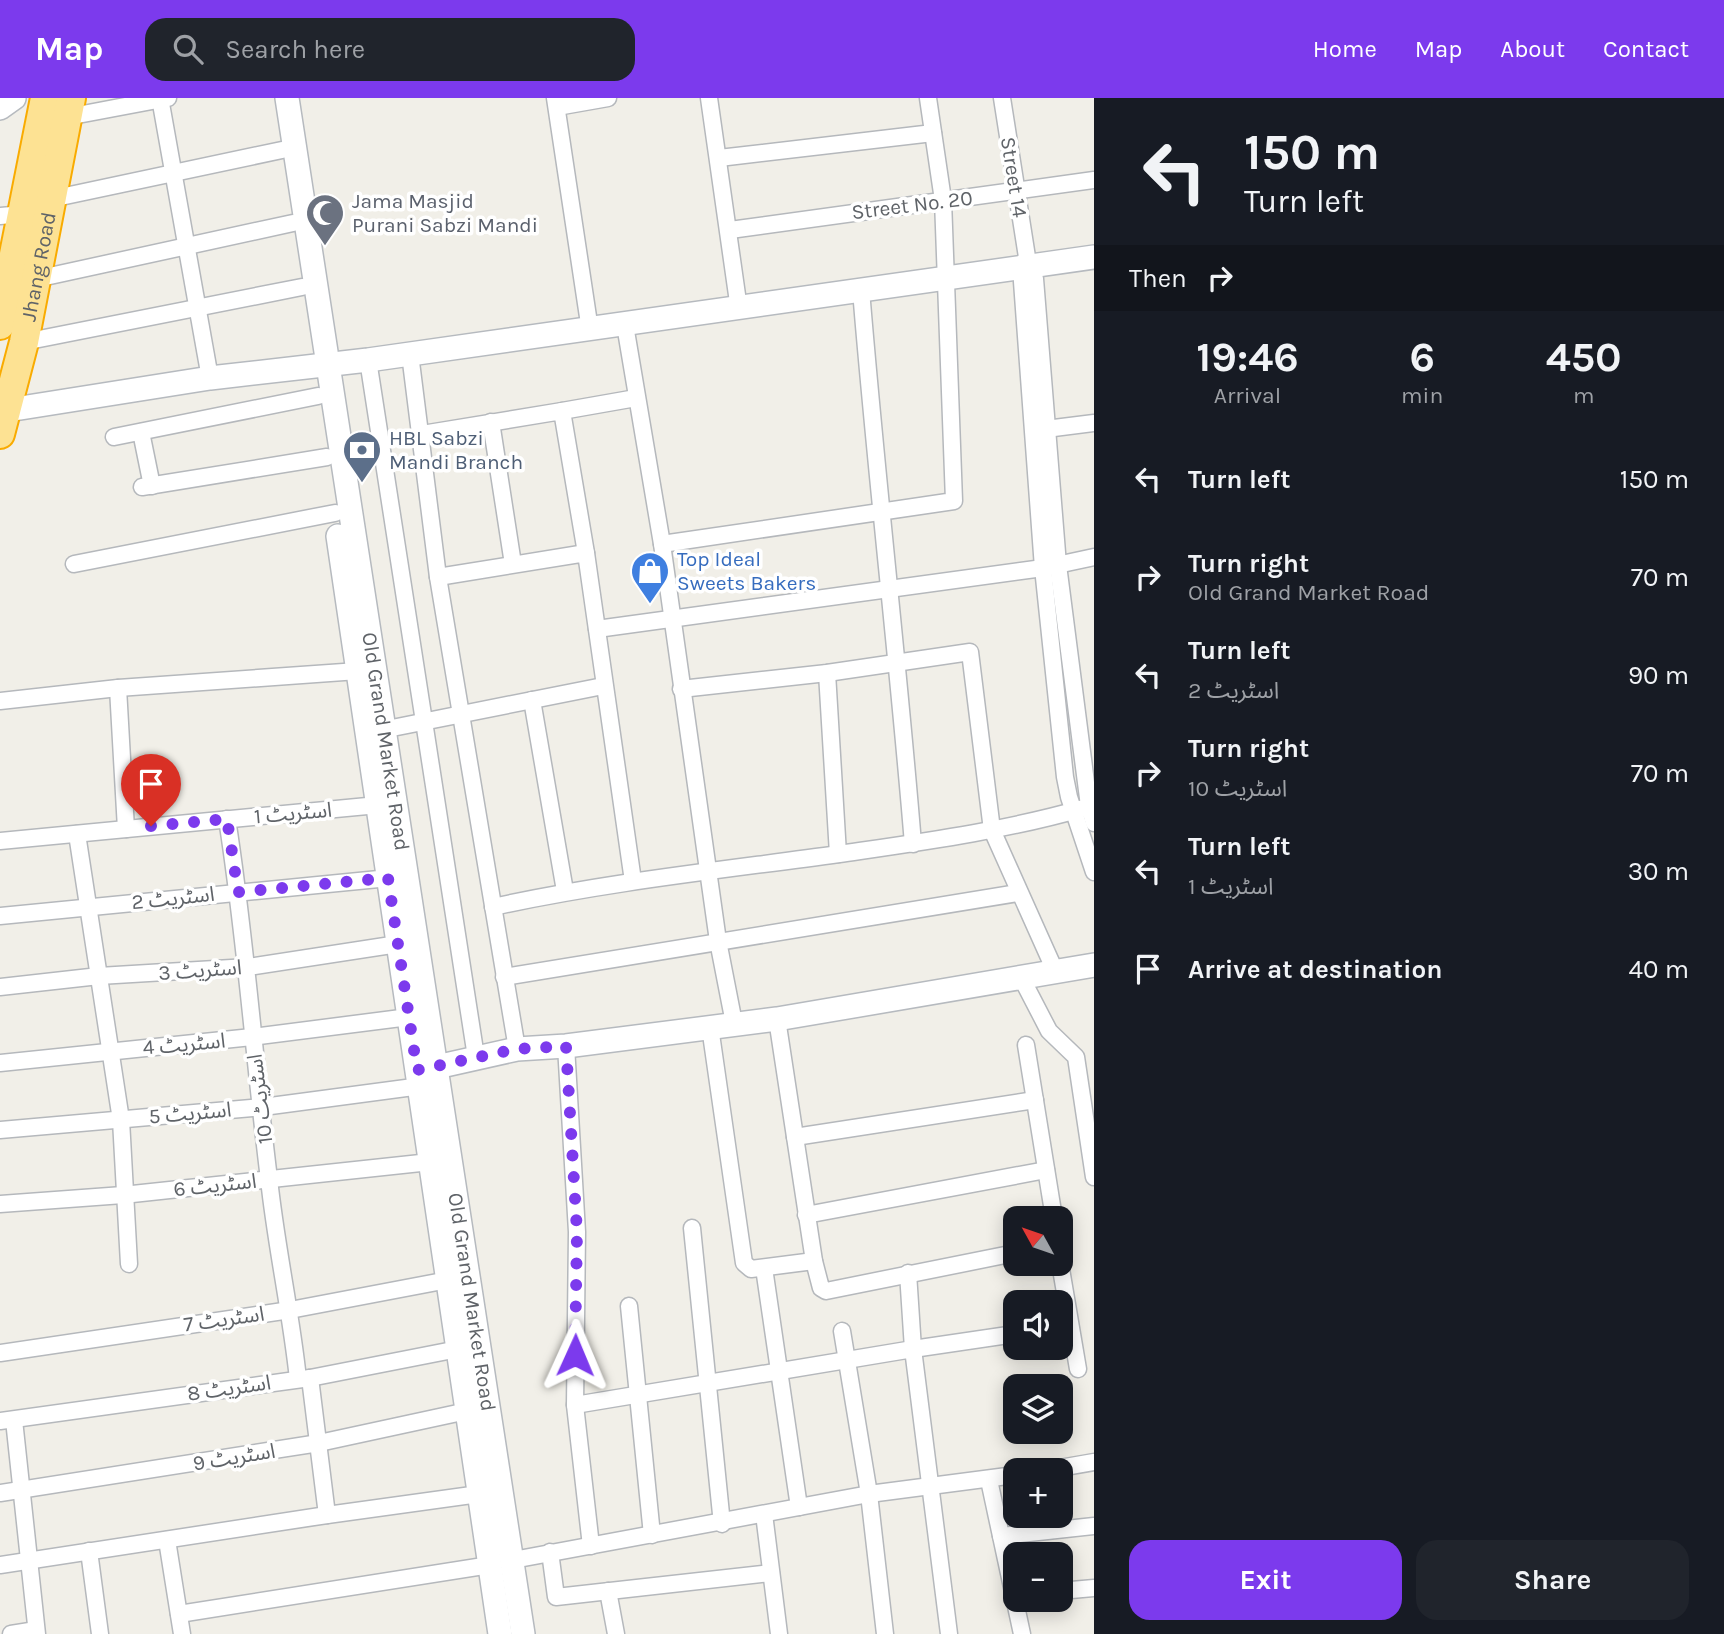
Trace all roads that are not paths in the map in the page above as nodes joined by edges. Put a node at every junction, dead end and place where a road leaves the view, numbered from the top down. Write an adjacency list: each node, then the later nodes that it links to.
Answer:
1 (14, 98): 12 (street)
2 (45, 98): 21 (highway, Jhang Road)
3 (163, 98): 11 (street); 16 (street)
4 (274, 98): 14 (street, Old Grand Market Road)
5 (287, 98): 40 (street, Old Grand Market Road)
6 (608, 98): 10 (street)
7 (709, 98): 15 (street)
8 (928, 98): 13 (street)
9 (1002, 98): 18 (street, Street 14)
10 (556, 102): 36 (street)
11 (69, 107): 19 (highway, Jhang Road)
12 (0, 108)
13 (933, 134): 15 (street); 20 (street)
14 (282, 150): 16 (street); 22 (street, Old Grand Market Road)
15 (719, 158): 23 (street)
16 (173, 173): 19 (street); 24 (street)
17 (1094, 180): 18 (street, Street No. 20)
18 (1017, 193): 20 (street, Street No. 20); 26 (street, Street 14)
19 (51, 199): 28 (highway, Jhang Road)
20 (943, 200): 23 (street, Street No. 20); 27 (street)
21 (12, 215): 31 (highway, Jhang Road)
22 (293, 223): 24 (street); 29 (street, Old Grand Market Road)
23 (730, 230): 33 (street)
24 (186, 246): 28 (street); 32 (street)
25 (1094, 257): 26 (street)
26 (1027, 264): 27 (street); 48 (street, Street 14)
27 (947, 277): 30 (street); 53 (street)
28 (36, 279): 37 (highway, Jhang Road)
29 (302, 287): 32 (street); 40 (street, Old Grand Market Road)
30 (861, 290): 33 (street); 53 (street)
31 (4, 293): 34 (highway, Jhang Road)
32 (197, 308): 37 (street); 41 (street)
33 (739, 309): 35 (street)
34 (0, 325)
35 (625, 325): 36 (street); 43 (street)
36 (590, 330): 38 (street)
37 (24, 342): 45 (highway, Jhang Road)
38 (410, 354): 39 (street); 50 (street)
39 (368, 360): 40 (street); 74 (street)
40 (321, 365): 41 (street); 42 (street, Old Grand Market Road); 75 (street, Old Grand Market Road)
41 (209, 377): 45 (street)
42 (318, 397): 49 (street); 52 (street, Old Grand Market Road)
43 (636, 398): 44 (street); 55 (street)
44 (562, 411): 46 (street); 56 (street)
45 (4, 422)
46 (491, 422): 50 (street); 59 (street)
47 (1094, 424): 48 (street)
48 (1040, 430): 60 (street, Street 14)
49 (141, 432): 51 (street); 52 (street)
50 (422, 433): 61 (street)
51 (114, 438)
52 (327, 457): 54 (street, Old Grand Market Road)
53 (879, 512): 55 (street); 62 (street)
54 (335, 513): 58 (street); 66 (street, Old Grand Market Road)
55 (662, 544): 63 (street)
56 (586, 553): 59 (street); 64 (street)
57 (1094, 557): 60 (street)
58 (74, 564)
59 (513, 565): 61 (street)
60 (1051, 566): 62 (street); 77 (street, Street 14)
61 (438, 577): 73 (street)
62 (887, 589): 63 (street); 65 (street)
63 (671, 620): 64 (street); 70 (street)
64 (597, 629): 68 (street)
65 (898, 661): 67 (street); 81 (street); 84 (street)
66 (358, 671): 69 (street); 75 (street, Old Grand Market Road)
67 (827, 673): 70 (street); 85 (street)
68 (603, 686): 71 (street); 89 (street)
69 (118, 688): 72 (street); 80 (street)
70 (681, 689): 86 (street)
71 (532, 700): 73 (street); 90 (street)
72 (0, 701)
73 (460, 713): 74 (street); 93 (street)
74 (422, 721): 75 (street); 114 (street)
75 (376, 732): 76 (street, Old Grand Market Road); 116 (street, Old Grand Market Road)
76 (378, 805): 78 (street, اسٹریٹ 1); 88 (street, Old Grand Market Road)
77 (1085, 807): 79 (street); 81 (street); 87 (street)
78 (227, 819): 80 (street, اسٹریٹ 1); 91 (street, اسٹریٹ 10)
79 (1094, 823)
80 (126, 829): 82 (street, اسٹریٹ 1)
81 (992, 830): 84 (street); 92 (street)
82 (77, 834): 83 (street, اسٹریٹ 1); 94 (street)
83 (0, 841)
84 (913, 844): 85 (street)
85 (838, 854): 86 (street)
86 (708, 872): 89 (street); 96 (street)
87 (1094, 872)
88 (388, 878): 91 (street, اسٹریٹ 2); 97 (street, Old Grand Market Road)
89 (633, 881): 90 (street)
90 (565, 891): 93 (street)
91 (238, 892): 94 (street, اسٹریٹ 2); 99 (street, اسٹریٹ 10)
92 (1018, 893): 96 (street); 100 (street)
93 (493, 906): 102 (street)
94 (89, 907): 95 (street, اسٹریٹ 2); 101 (street)
95 (0, 916)
96 (718, 941): 102 (street); 107 (street)
97 (398, 944): 99 (street, اسٹریٹ 3); 105 (street, Old Grand Market Road)
98 (1094, 965): 100 (street)
99 (248, 967): 101 (street, اسٹریٹ 3); 109 (street, اسٹریٹ 10)
100 (1056, 973): 103 (street)
101 (99, 976): 104 (street, اسٹریٹ 3); 113 (street)
102 (504, 977): 112 (street)
103 (1022, 979): 106 (street); 124 (street)
104 (0, 987)
105 (409, 1017): 109 (street, اسٹریٹ 4); 116 (street, Old Grand Market Road)
106 (777, 1019): 107 (street); 121 (street)
107 (734, 1023): 108 (street)
108 (710, 1027): 111 (street); 134 (street)
109 (252, 1037): 113 (street, اسٹریٹ 4); 118 (street, اسٹریٹ 10)
110 (1026, 1045): 117 (street)
111 (566, 1046): 112 (street); 151 (street)
112 (517, 1049): 114 (street)
113 (111, 1051): 115 (street, اسٹریٹ 4); 119 (street)
114 (476, 1057): 116 (street)
115 (0, 1063)
116 (425, 1075): 118 (street, اسٹریٹ 5); 122 (street, Old Grand Market Road); 176 (street, Old Grand Market Road)
117 (1035, 1100): 121 (street); 123 (street)
118 (263, 1107): 119 (street, اسٹریٹ 5); 125 (street, اسٹریٹ 10)
119 (121, 1120): 120 (street, اسٹریٹ 5); 126 (street)
120 (0, 1130)
121 (795, 1137): 129 (street)
122 (430, 1162): 125 (street, اسٹریٹ 6); 136 (street, Old Grand Market Road)
123 (1046, 1171): 128 (street); 129 (street)
124 (1094, 1177)
125 (269, 1180): 126 (street, اسٹریٹ 6); 138 (street, اسٹریٹ 10)
126 (123, 1195): 127 (street, اسٹریٹ 6); 133 (street)
127 (0, 1204)
128 (1052, 1206)
129 (806, 1215): 132 (street)
130 (692, 1227): 149 (street)
131 (1003, 1255): 135 (street)
132 (814, 1261): 134 (street); 135 (street)
133 (129, 1264)
134 (764, 1268): 147 (street)
135 (908, 1273): 142 (street)
136 (448, 1280): 138 (street, اسٹریٹ 7); 141 (street, Old Grand Market Road)
137 (629, 1306): 150 (street)
138 (290, 1310): 143 (street, اسٹریٹ 7); 148 (street, اسٹریٹ 10)
139 (842, 1331): 145 (street)
140 (1003, 1336): 142 (street)
141 (458, 1349): 148 (street, اسٹریٹ 8); 152 (street, Old Grand Market Road)
142 (912, 1349): 145 (street); 159 (street)
143 (0, 1352)
144 (1073, 1352): 146 (street)
145 (847, 1362): 147 (street); 163 (street)
146 (1078, 1369)
147 (777, 1373): 149 (street); 164 (street)
148 (304, 1378): 153 (street, اسٹریٹ 8); 154 (street, اسٹریٹ 10)
149 (709, 1383): 150 (street); 167 (street)
150 (638, 1395): 151 (street); 169 (street)
151 (575, 1405): 172 (street)
152 (467, 1411): 154 (street, اسٹریٹ 9); 162 (street, Old Grand Market Road)
153 (7, 1420): 160 (street)
154 (319, 1443): 160 (street, اسٹریٹ 9); 166 (street, اسٹریٹ 10)
155 (1094, 1462): 156 (street)
156 (1073, 1466)
157 (1003, 1477): 158 (street)
158 (989, 1480): 159 (street); 170 (street)
159 (930, 1486): 163 (street); 195 (street)
160 (21, 1491): 161 (street, اسٹریٹ 9); 177 (street)
161 (0, 1493)
162 (479, 1494): 166 (street); 179 (street, Old Grand Market Road)
163 (869, 1494): 164 (street); 194 (street)
164 (799, 1507): 165 (street)
165 (764, 1514): 167 (street); 180 (street)
166 (327, 1515): 171 (street)
167 (722, 1524): 169 (street)
168 (1094, 1525): 170 (street)
169 (652, 1535): 172 (street)
170 (1000, 1536): 173 (street)
171 (167, 1540): 174 (street); 185 (street)
172 (591, 1546): 175 (street)
173 (1003, 1548)
174 (89, 1551): 177 (street); 188 (street)
175 (550, 1552): 176 (street); 183 (street)
176 (513, 1560): 191 (street, Old Grand Market Road)
177 (26, 1561): 178 (street); 186 (street)
178 (0, 1565)
179 (489, 1565): 185 (street); 190 (street, Old Grand Market Road)
180 (771, 1573): 183 (street); 193 (street)
181 (1094, 1588): 182 (street)
182 (1073, 1590)
183 (608, 1591): 192 (street)
184 (1018, 1612): 196 (street)
185 (179, 1614): 189 (street)
186 (36, 1632): 187 (street)
187 (11, 1634)
188 (100, 1634)
189 (182, 1634)
190 (500, 1634)
191 (523, 1634)
192 (616, 1634)
193 (779, 1634)
194 (885, 1634)
195 (949, 1634)
196 (1022, 1634)

